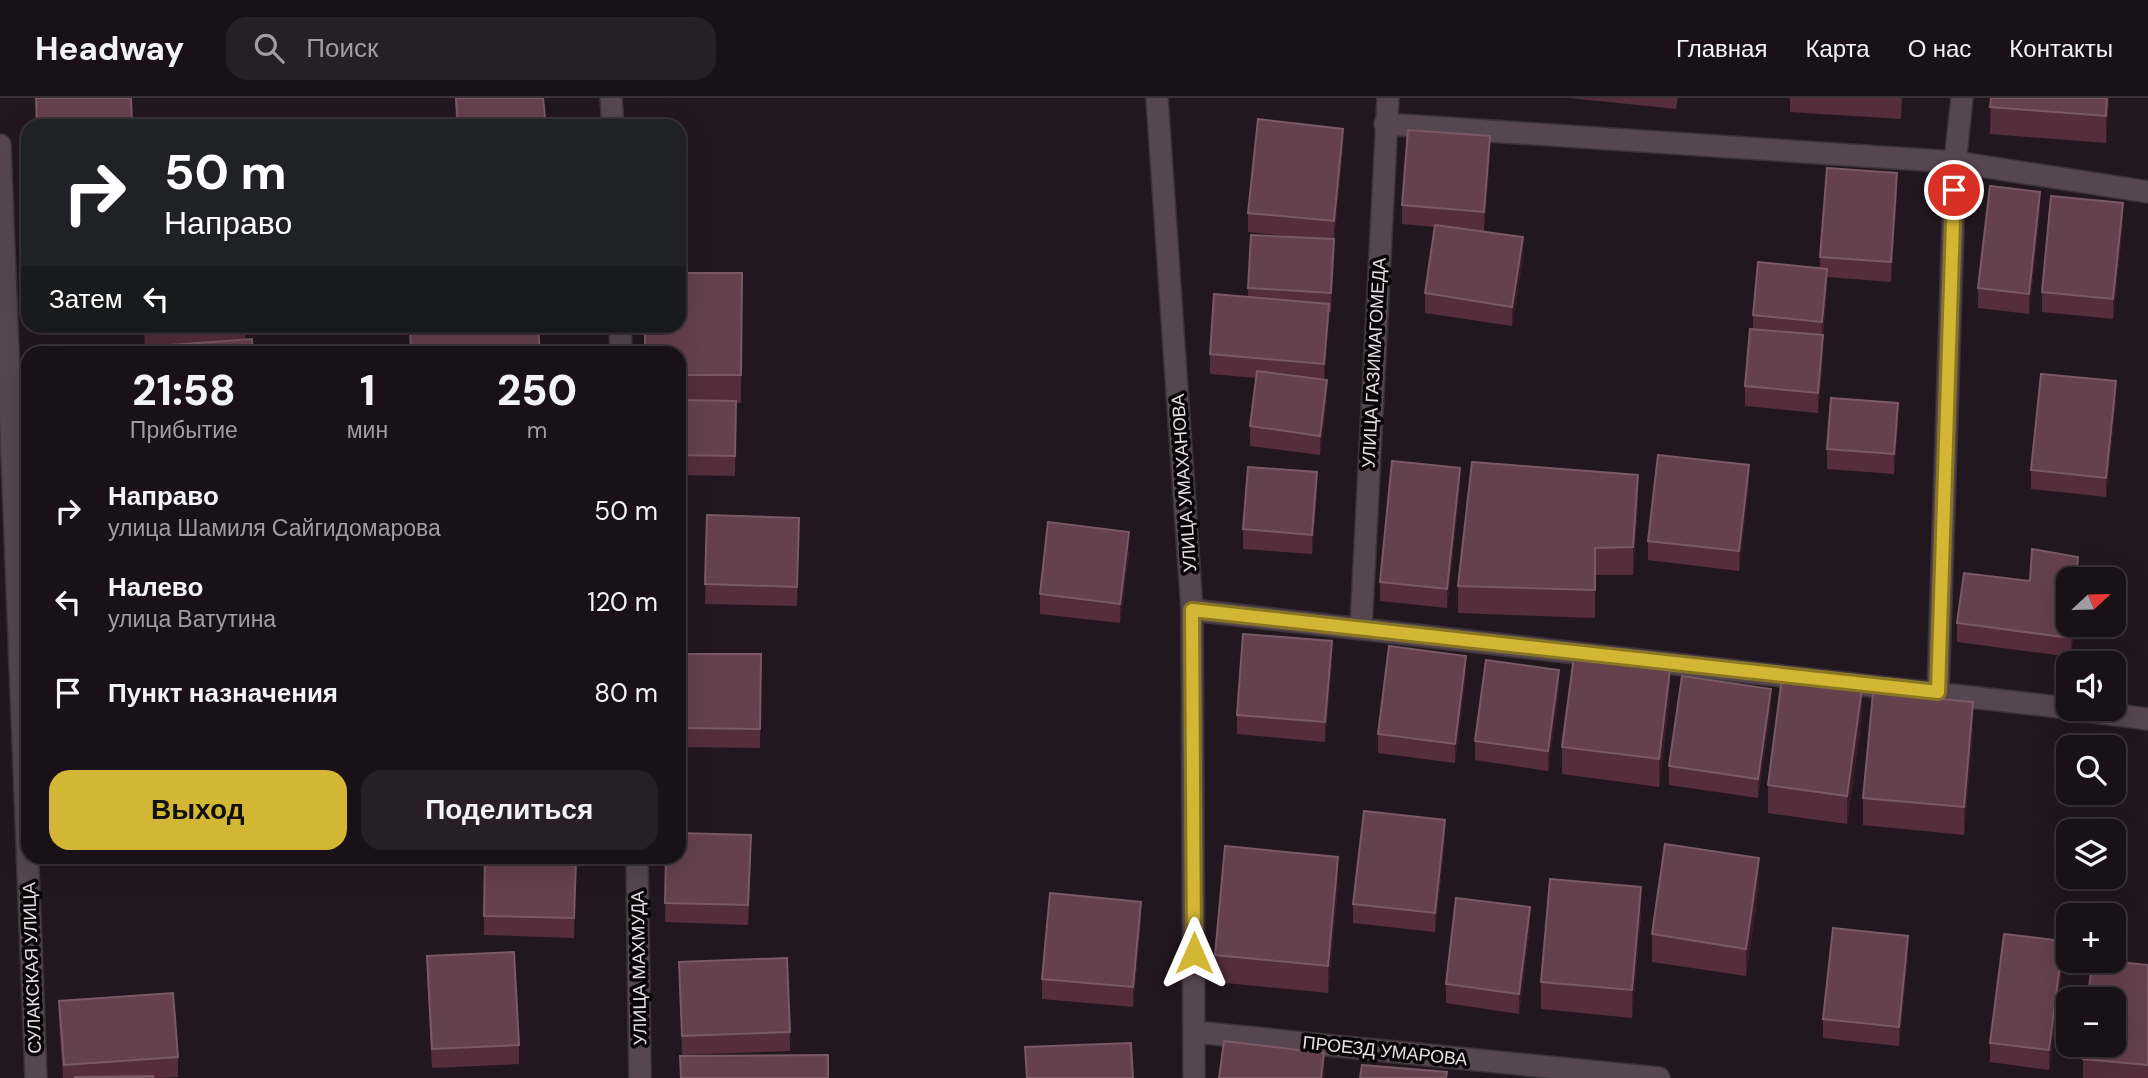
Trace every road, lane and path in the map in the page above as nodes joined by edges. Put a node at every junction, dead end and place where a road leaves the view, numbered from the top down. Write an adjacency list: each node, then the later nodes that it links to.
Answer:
1 (611, 98): 5 (street)
2 (1157, 98): 10 (street, УЛИЦА УМАХАНОВА)
3 (1388, 98): 6 (street, УЛИЦА ГАЗИМАГОМЕДА)
4 (1962, 98): 8 (street)
5 (612, 119)
6 (1385, 124): 8 (street); 11 (street, УЛИЦА ГАЗИМАГОМЕДА)
7 (0, 145): 12 (street, СУЛАКСКАЯ УЛИЦА)
8 (1955, 162): 9 (street); 13 (street)
9 (2148, 192)
10 (1192, 610): 11 (street); 19 (street, УЛИЦА УМАХАНОВА)
11 (1361, 627): 13 (street)
12 (21, 689)
13 (1938, 692): 14 (street)
14 (2056, 707)
15 (2126, 716): 16 (street)
16 (2148, 719)
17 (28, 864): 20 (street, СУЛАКСКАЯ УЛИЦА)
18 (637, 864): 21 (street, УЛИЦА МАХМУДА)
19 (1195, 1032): 22 (street, УЛИЦА УМАХАНОВА); 23 (street, ПРОЕЗД УМАРОВА)
20 (36, 1078)
21 (640, 1078)
22 (1194, 1078)
23 (1660, 1078)

